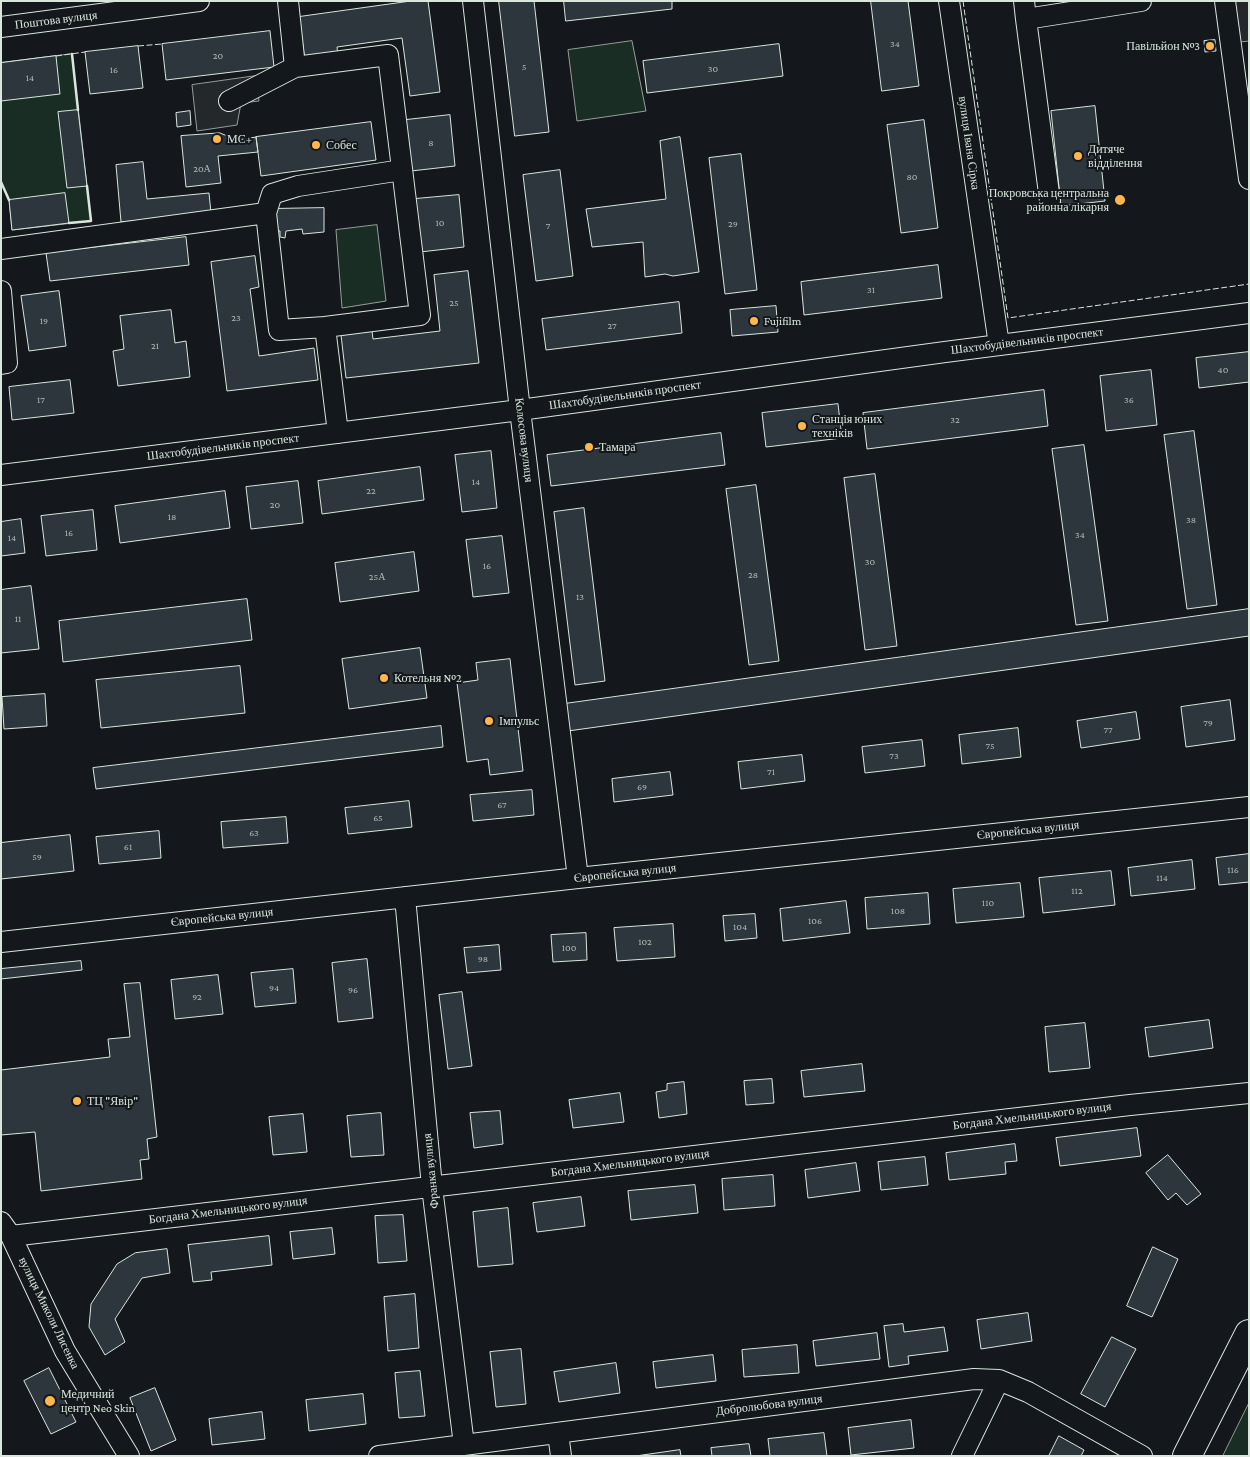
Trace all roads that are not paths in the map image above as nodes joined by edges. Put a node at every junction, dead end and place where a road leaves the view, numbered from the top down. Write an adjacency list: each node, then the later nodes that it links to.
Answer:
1 (200, 1): 8 (street, Поштова вулиця)
2 (288, 1): 9 (street)
3 (473, 1): 21 (street, Колосова вулиця)
4 (948, 1): 19 (street, вулиця Івана Сірка)
5 (1141, 1): 7 (street)
6 (1225, 1): 12 (street)
7 (1025, 10): 13 (street)
8 (1, 27)
9 (295, 67): 10 (street); 11 (street)
10 (229, 101)
11 (402, 170): 14 (street); 18 (street)
12 (1249, 179)
13 (1050, 201)
14 (266, 214): 15 (street); 18 (street)
15 (1, 249)
16 (1, 291): 20 (street)
17 (1249, 313): 19 (street, Шахтобудівельників проспект)
18 (325, 327): 22 (street)
19 (999, 345): 21 (street, Шахтобудівельників проспект)
20 (1, 364)
21 (520, 410): 22 (street, Шахтобудівельників проспект); 25 (street, Колосова вулиця)
22 (338, 433): 23 (street, Шахтобудівельників проспект)
23 (1, 475)
24 (1249, 807): 25 (street, Європейська вулиця)
25 (578, 878): 26 (street, Європейська вулиця)
26 (405, 897): 27 (street, Європейська вулиця); 29 (street, Франка вулиця)
27 (1, 942)
28 (1249, 1093): 29 (street, Богдана Хмельницького вулиця)
29 (432, 1186): 30 (street, Богдана Хмельницького вулиця); 34 (street, Франка вулиця)
30 (6, 1229): 35 (street, вулиця Миколи Лисенка)
31 (1249, 1334): 40 (highway)
32 (999, 1380): 33 (street, Добролюбова вулиця); 38 (street); 39 (street, Добролюбова вулиця)
33 (558, 1433): 34 (street, Добролюбова вулиця); 37 (street)
34 (464, 1445): 36 (street, Добролюбова вулиця)
35 (128, 1456)
36 (379, 1456)
37 (561, 1456)
38 (962, 1456)
39 (1142, 1456)
40 (1187, 1456)

